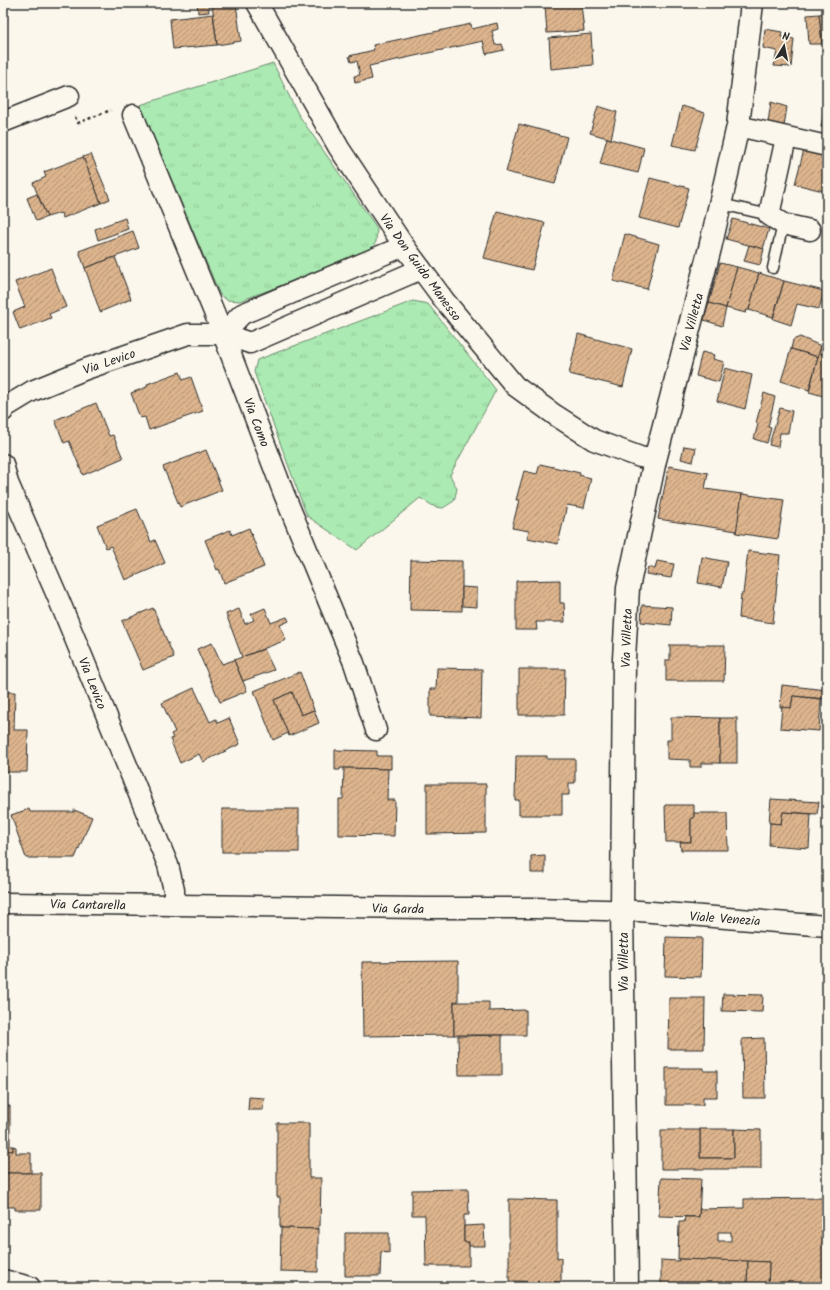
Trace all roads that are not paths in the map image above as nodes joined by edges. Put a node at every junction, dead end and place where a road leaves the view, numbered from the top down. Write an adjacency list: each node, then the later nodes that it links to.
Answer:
1 (257, 3): 12 (street, Via Don Guido Manesso)
2 (752, 3): 6 (street, Via Villetta)
3 (68, 96): 5 (street)
4 (133, 115): 15 (street, Via Como)
5 (3, 122)
6 (738, 126): 7 (street); 9 (street, Via Villetta)
7 (786, 138): 8 (street); 10 (street)
8 (827, 146)
9 (721, 204): 10 (lane); 17 (street, Via Villetta)
10 (776, 220): 11 (street); 13 (lane)
11 (810, 230)
12 (404, 246): 14 (street, Via Don Guido Manesso); 15 (street)
13 (773, 268)
14 (421, 269): 15 (street, Via Levico); 17 (street, Via Don Guido Manesso)
15 (223, 334): 16 (street, Via Levico); 19 (street, Via Como)
16 (3, 411)
17 (655, 460): 22 (street, Via Villetta)
18 (3, 464): 21 (street, Via Levico)
19 (376, 730)
20 (3, 903): 21 (street, Via Cantarella)
21 (174, 905): 22 (street, Via Garda)
22 (622, 911): 23 (street, Viale Venezia); 26 (street, Via Villetta)
23 (827, 926)
24 (3, 1280): 25 (street)
25 (30, 1287)
26 (627, 1287)

